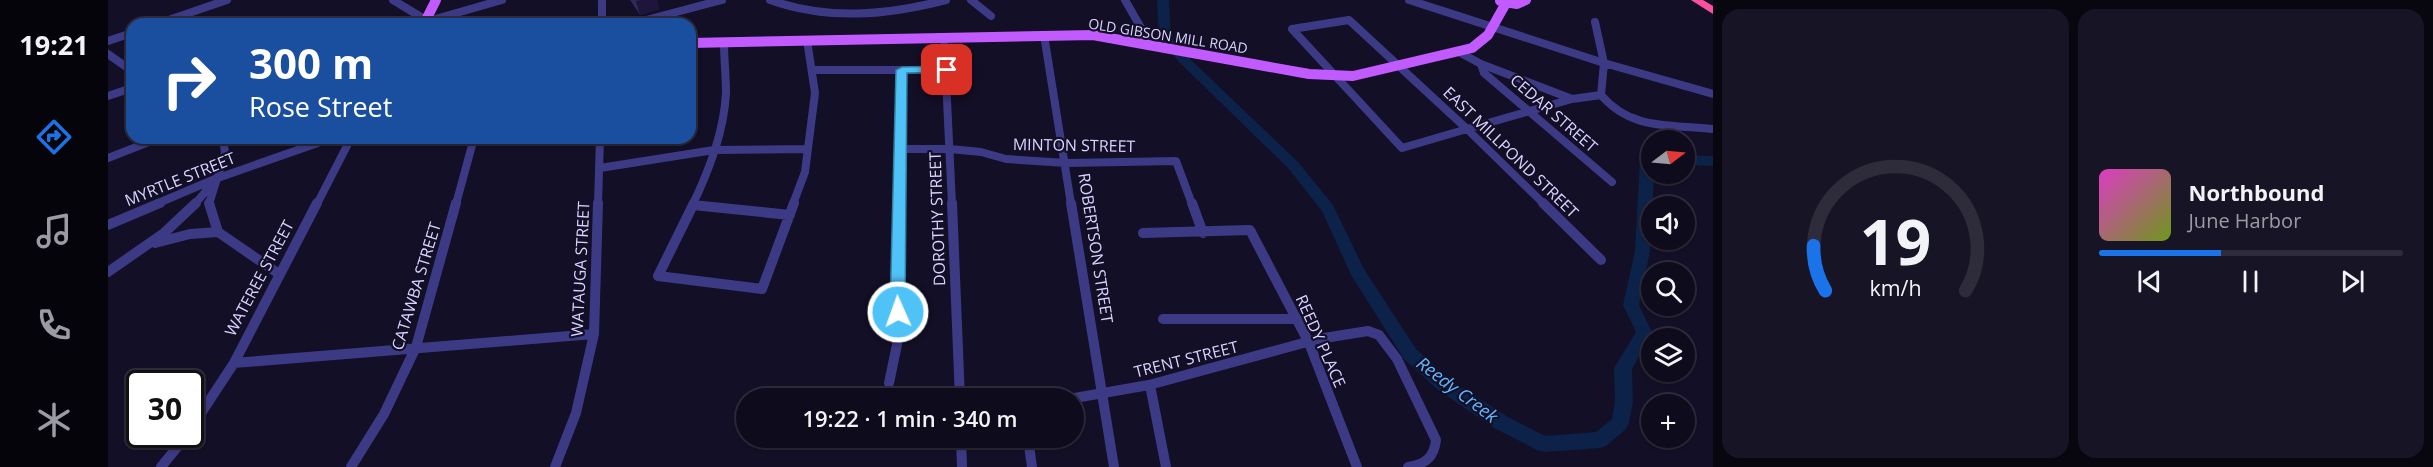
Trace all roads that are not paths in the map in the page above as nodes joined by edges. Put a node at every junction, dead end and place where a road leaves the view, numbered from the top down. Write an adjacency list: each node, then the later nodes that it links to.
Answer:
1 (227, 0): 17 (street)
2 (393, 0): 18 (street)
3 (436, 0): 19 (main road)
4 (502, 0): 20 (street)
5 (602, 0): 21 (street)
6 (722, 0): 22 (street)
7 (770, 0): 8 (street)
8 (946, 0)
9 (971, 0): 16 (street)
10 (1125, 0): 32 (street)
11 (1409, 0): 24 (street)
12 (1526, 0): 14 (main road, OLD GIBSON MILL ROAD)
13 (1696, 0): 15 (highway)
14 (1502, 1): 24 (main road, OLD GIBSON MILL ROAD)
15 (1713, 11)
16 (991, 16)
17 (174, 18)
18 (417, 18)
19 (427, 18)
20 (441, 18)
21 (601, 18)
22 (654, 18)
23 (1595, 22): 35 (street)
24 (1492, 27): 33 (main road, OLD GIBSON MILL ROAD); 35 (street)
25 (126, 35): 29 (street)
26 (1044, 35): 27 (main road, OLD GIBSON MILL ROAD); 32 (main road, OLD GIBSON MILL ROAD); 62 (street, ROBERTSON STREET)
27 (944, 38): 28 (main road, OLD GIBSON MILL ROAD); 41 (street, DOROTHY STREET)
28 (807, 40): 30 (main road, OLD GIBSON MILL ROAD); 39 (street)
29 (108, 41)
30 (724, 42): 31 (main road, OLD GIBSON MILL ROAD); 60 (street)
31 (696, 43)
32 (1151, 45): 42 (main road, OLD GIBSON MILL ROAD)
33 (1459, 52): 36 (street); 37 (main road, OLD GIBSON MILL ROAD)
34 (108, 54): 38 (street)
35 (1605, 63): 44 (street); 45 (street)
36 (1481, 64): 47 (street); 48 (street, CEDAR STREET)
37 (1401, 66): 42 (main road, OLD GIBSON MILL ROAD); 42 (street, EAST MILLPOND STREET); 49 (street, EAST MILLPOND STREET)
38 (126, 67)
39 (813, 70): 40 (street); 57 (street)
40 (902, 70): 41 (street); 58 (street)
41 (947, 70): 59 (street, DOROTHY STREET)
42 (1335, 77): 49 (street)
43 (126, 90): 46 (street)
44 (1713, 94)
45 (1601, 95): 47 (street); 50 (street)
46 (108, 96)
47 (1572, 99): 48 (street)
48 (1529, 111): 49 (street); 65 (street, CEDAR STREET)
49 (1465, 129): 73 (street, EAST MILLPOND STREET)
50 (1713, 129)
51 (144, 144): 61 (street)
52 (223, 144): 64 (street)
53 (315, 144): 64 (street, MYRTLE STREET)
54 (348, 144): 75 (street, WATEREE STREET)
55 (472, 144): 80 (street, CATAWBA STREET)
56 (600, 144): 63 (street, WATAUGA STREET)
57 (807, 149): 60 (street); 67 (street)
58 (901, 149): 59 (street, MINTON STREET); 82 (street)
59 (950, 149): 62 (street, MINTON STREET); 84 (street, DOROTHY STREET)
60 (714, 150): 63 (street); 66 (street)
61 (108, 158)
62 (1066, 163): 71 (street, MINTON STREET); 85 (street, ROBERTSON STREET)
63 (600, 168): 78 (street, WATAUGA STREET)
64 (215, 179): 68 (street, MYRTLE STREET); 69 (street); 72 (street)
65 (1612, 182)
66 (693, 205): 67 (street); 67 (street)
67 (790, 215)
68 (108, 225)
69 (218, 232): 72 (street); 75 (street)
70 (1143, 232): 71 (street)
71 (1203, 233): 77 (street, REEDY PLACE)
72 (146, 247): 74 (street)
73 (1601, 260)
74 (108, 272)
75 (279, 274): 81 (street, WATEREE STREET)
76 (1163, 319): 77 (street)
77 (1298, 319): 79 (street, REEDY PLACE)
78 (594, 334): 80 (street); 93 (street, WATAUGA STREET)
79 (1309, 343): 83 (street, TRENT STREET); 98 (street, REEDY PLACE); 99 (street, TRENT STREET)
80 (416, 347): 81 (street); 92 (street, CATAWBA STREET)
81 (234, 363): 87 (street, WATEREE STREET)
82 (889, 383)
83 (1150, 385): 85 (street, TRENT STREET); 97 (street)
84 (960, 388)
85 (1101, 393): 86 (street, TRENT STREET); 96 (street, ROBERTSON STREET)
86 (1084, 396)
87 (204, 409)
88 (176, 448): 91 (street)
89 (961, 448): 94 (street)
90 (1029, 448): 95 (street)
91 (161, 467)
92 (351, 467)
93 (555, 467)
94 (962, 467)
95 (1032, 467)
96 (1114, 467)
97 (1166, 467)
98 (1357, 467)
99 (1408, 467)

